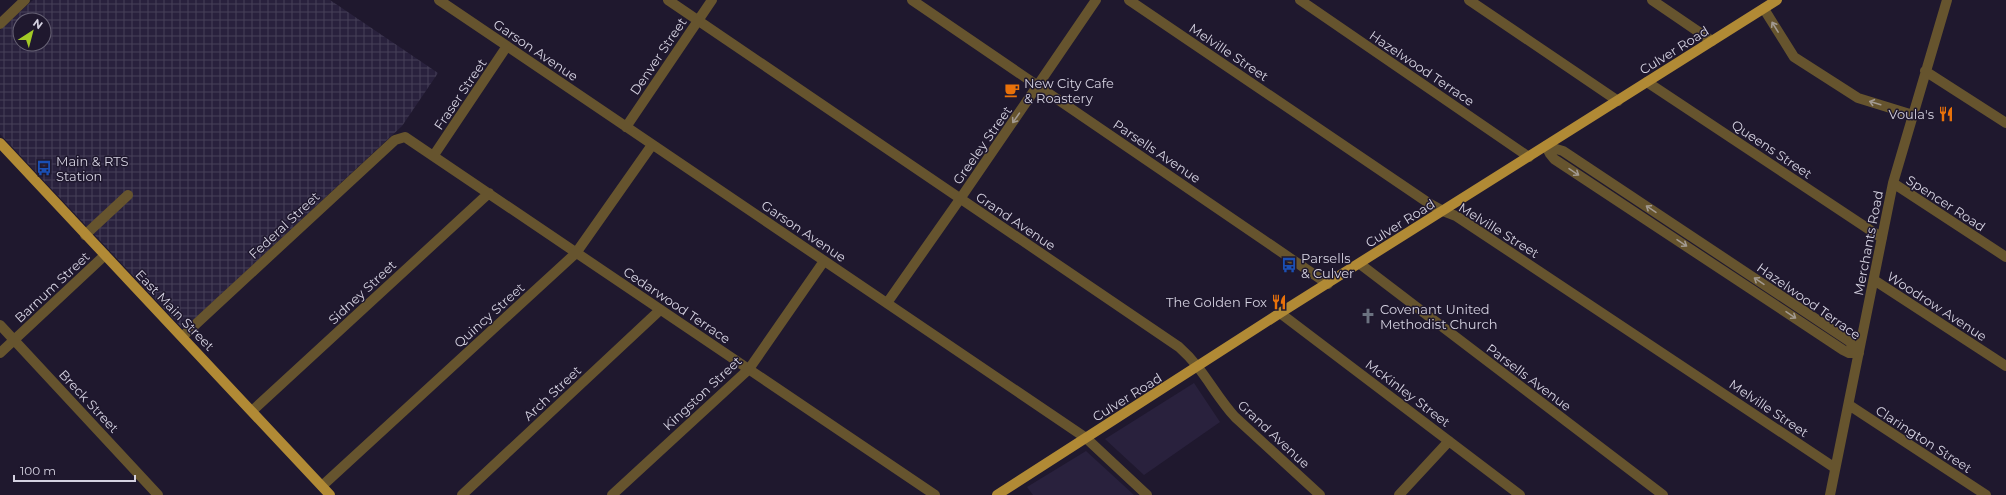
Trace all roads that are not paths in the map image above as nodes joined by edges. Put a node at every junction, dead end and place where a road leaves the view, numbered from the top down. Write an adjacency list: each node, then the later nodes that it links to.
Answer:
1 (25, 0): 15 (street)
2 (439, 0): 17 (street, Garson Avenue)
3 (668, 0): 14 (street, Grand Avenue)
4 (712, 0): 14 (street, Denver Street)
5 (912, 0): 20 (street, Parsells Avenue)
6 (1096, 0): 20 (street, Greeley Street)
7 (1129, 0): 35 (street, Melville Street)
8 (1300, 0): 30 (street, Hazelwood Terrace)
9 (1469, 0): 21 (street)
10 (1652, 0): 16 (street)
11 (1777, 0): 13 (main road, Culver Road)
12 (1947, 0): 18 (street, Merchants Road)
13 (1764, 9): 16 (main road, Culver Road); 22 (street, one-way to 13)
14 (698, 20): 24 (street, Denver Street); 34 (street, Grand Avenue)
15 (0, 24)
16 (1712, 41): 19 (main road, Culver Road)
17 (507, 46): 24 (street, Garson Avenue); 29 (street, Fraser Street)
18 (1926, 71): 22 (street, Merchants Road); 23 (street)
19 (1647, 82): 21 (main road, Culver Road); 37 (street, Queens Street)
20 (1038, 86): 34 (street, Greeley Street, one-way to 34); 44 (street, Parsells Avenue)
21 (1618, 101): 28 (main road, Culver Road)
22 (1913, 115): 31 (street, Merchants Road)
23 (2006, 123)
24 (626, 127): 27 (street, Garson Avenue)
25 (405, 137): 29 (street, Cedarwood Terrace); 49 (street, Federal Street)
26 (0, 143): 36 (main road, East Main Street)
27 (652, 145): 38 (street, Quincy Street); 41 (street, Garson Avenue)
28 (1546, 146): 30 (main road, Culver Road); 51 (street, Hazelwood Terrace)
29 (434, 155): 32 (street, Cedarwood Terrace)
30 (1529, 156): 35 (main road, Culver Road)
31 (1893, 183): 37 (street, Merchants Road); 40 (street, Spencer Road)
32 (489, 193): 38 (street, Cedarwood Terrace); 57 (street, Sidney Street)
33 (128, 195): 36 (street)
34 (960, 200): 45 (street, Greeley Street); 53 (street, Grand Avenue)
35 (1443, 211): 42 (main road, Culver Road); 60 (street, Melville Street)
36 (85, 235): 39 (main road, East Main Street)
37 (1882, 238): 43 (street, Merchants Road)
38 (576, 253): 46 (street, Cedarwood Terrace); 61 (street, Quincy Street)
39 (105, 255): 49 (main road, East Main Street); 50 (street, Barnum Street)
40 (2006, 257)
41 (824, 261): 45 (street, Garson Avenue); 55 (street, Kingston Street)
42 (1360, 264): 44 (main road, Culver Road); 72 (street, Parsells Avenue)
43 (1874, 280): 51 (street, Merchants Road); 54 (street, Woodrow Avenue)
44 (1328, 284): 47 (main road, Culver Road)
45 (887, 303): 58 (street, Garson Avenue)
46 (660, 310): 55 (street, Cedarwood Terrace); 64 (street, Arch Street)
47 (1280, 313): 53 (main road, Culver Road); 59 (street, McKinley Street)
48 (0, 325): 50 (street, Breck Street)
49 (183, 336): 57 (main road, East Main Street)
50 (14, 340): 52 (street, Barnum Street); 62 (street, Breck Street)
51 (1859, 352): 56 (street, Merchants Road)
52 (0, 353)
53 (1199, 366): 58 (main road, Culver Road); 69 (street, Grand Avenue)
54 (2006, 366)
55 (749, 368): 65 (street, Kingston Street); 66 (street, Cedarwood Terrace)
56 (1848, 405): 60 (street, Merchants Road); 74 (street, Clarington Street)
57 (252, 411): 61 (main road, East Main Street)
58 (1086, 438): 67 (main road, Culver Road); 68 (street, Garson Avenue)
59 (1449, 440): 70 (street); 71 (street, McKinley Street)
60 (1835, 468): 73 (street, Merchants Road)
61 (322, 486): 63 (main road, East Main Street)
62 (158, 495)
63 (330, 495)
64 (462, 495)
65 (612, 495)
66 (935, 495)
67 (997, 495)
68 (1147, 495)
69 (1320, 495)
70 (1399, 495)
71 (1520, 495)
72 (1663, 495)
73 (1830, 495)
74 (1986, 495)

